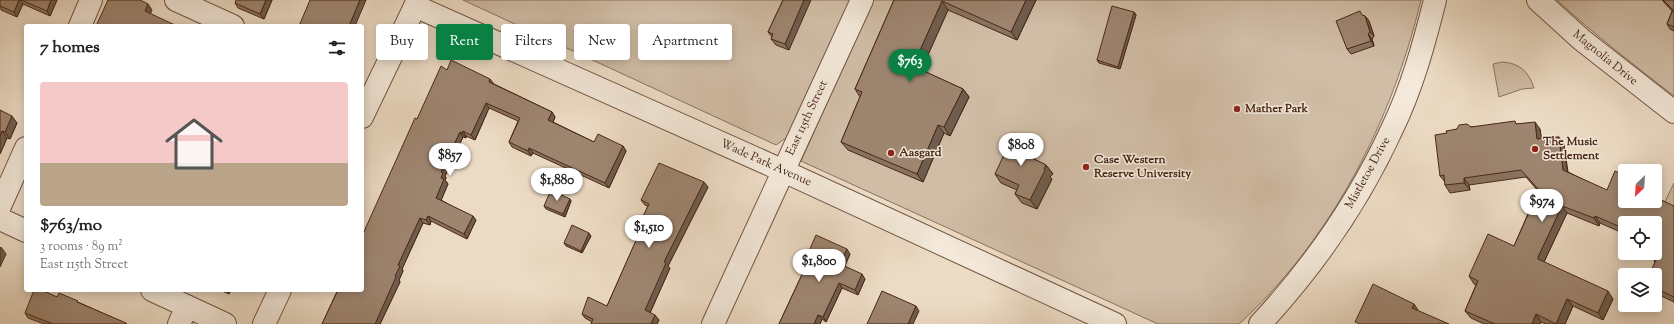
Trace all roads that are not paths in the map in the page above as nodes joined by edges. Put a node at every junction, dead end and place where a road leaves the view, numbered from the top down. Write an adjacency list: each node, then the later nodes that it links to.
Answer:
1 (92, 0): 7 (street)
2 (176, 0): 8 (street)
3 (862, 0): 13 (street, East 115th Street)
4 (1435, 0): 24 (street, Mistletoe Drive)
5 (1538, 0): 11 (street, Magnolia Drive)
6 (416, 3): 9 (street); 13 (street, Wade Park Avenue)
7 (81, 24)
8 (230, 24)
9 (368, 86): 10 (street)
10 (364, 107)
11 (1674, 112)
12 (24, 152): 14 (street)
13 (783, 171): 22 (street, East 115th Street); 23 (street, Wade Park Avenue)
14 (0, 206)
15 (0, 219): 16 (street)
16 (24, 230)
17 (154, 292): 19 (street)
18 (279, 292): 21 (street)
19 (183, 315): 20 (street)
20 (225, 324)
21 (264, 324)
22 (713, 324)
23 (1115, 324)
24 (1260, 324)

